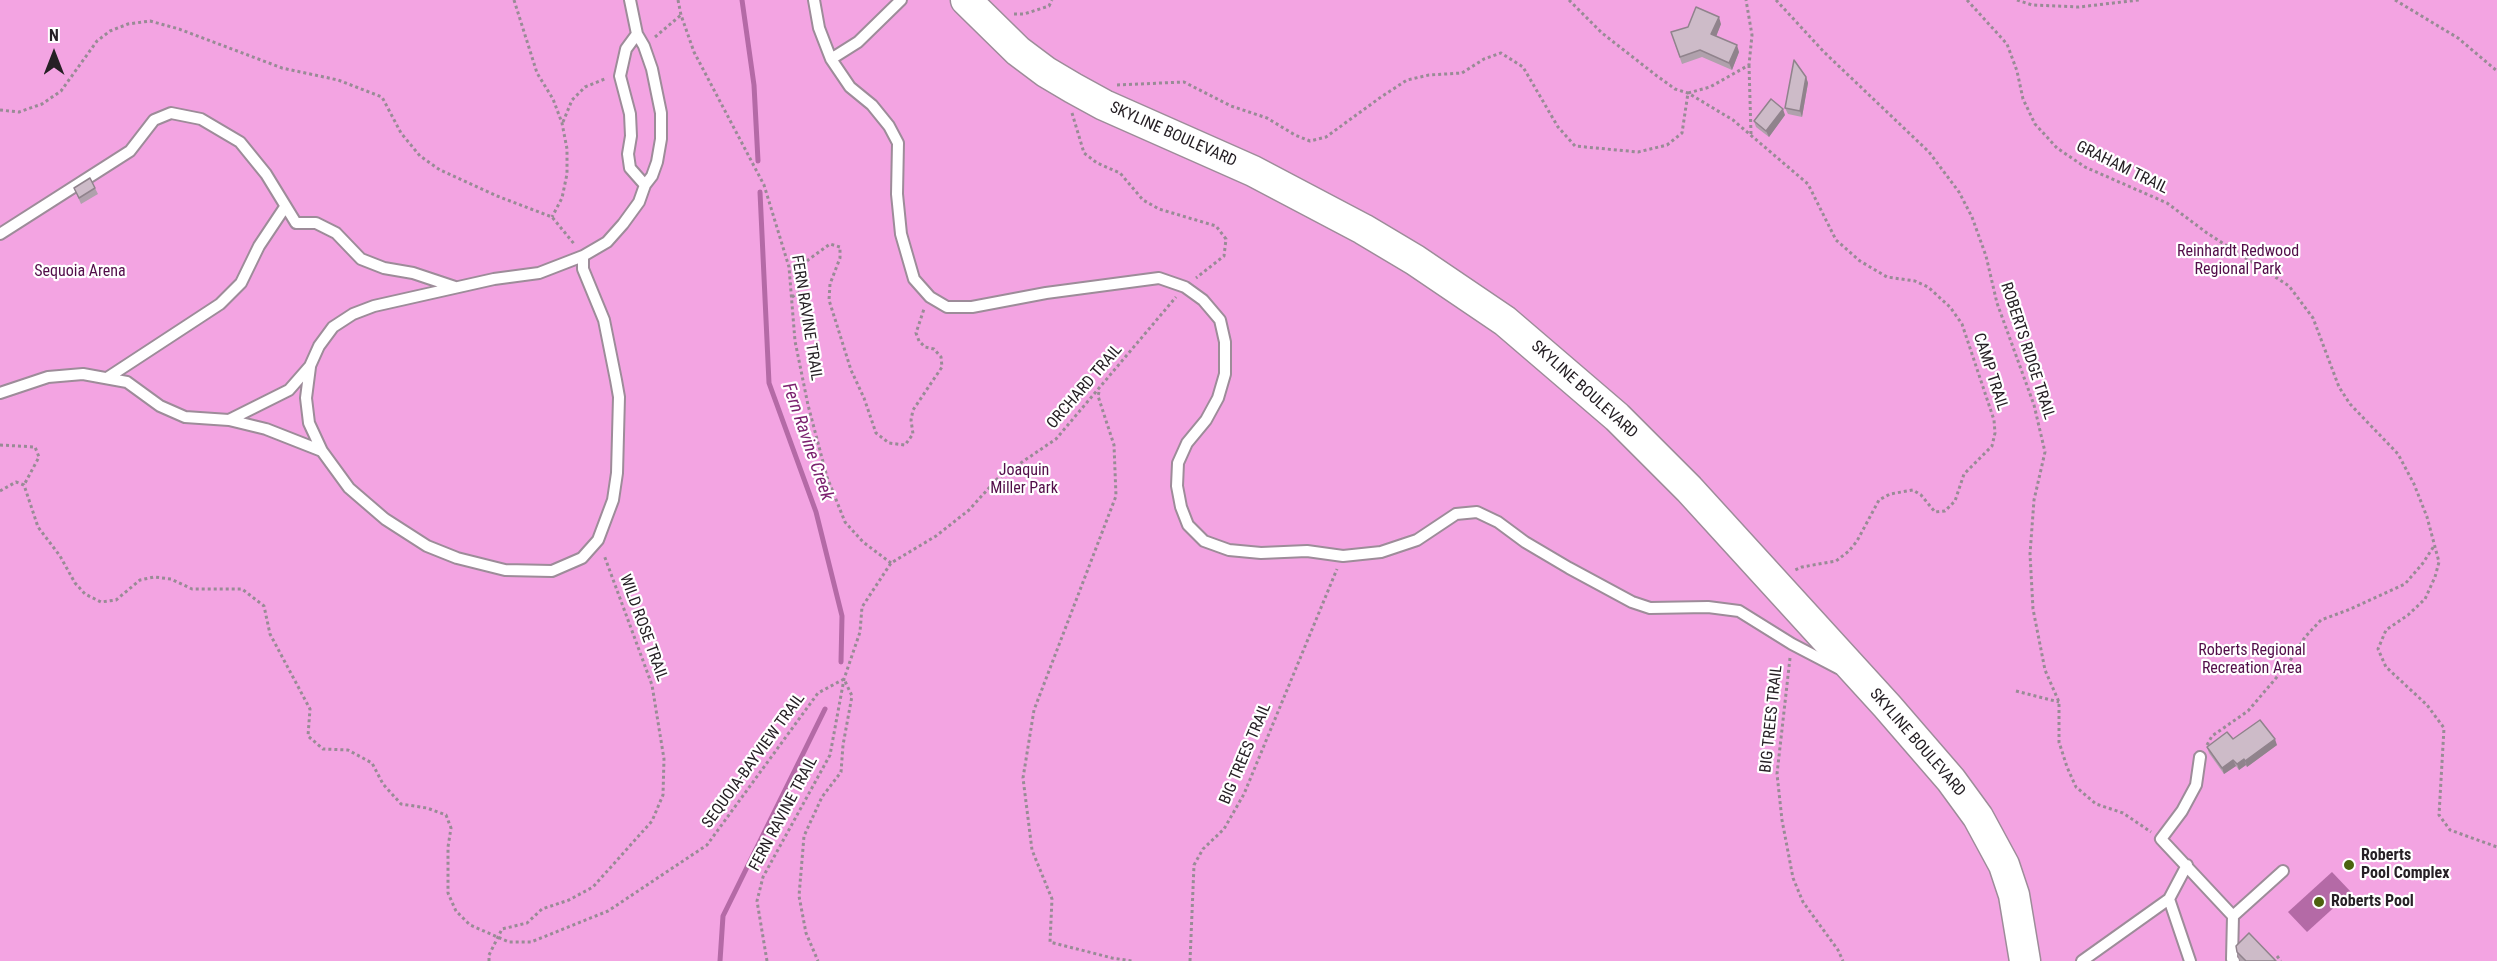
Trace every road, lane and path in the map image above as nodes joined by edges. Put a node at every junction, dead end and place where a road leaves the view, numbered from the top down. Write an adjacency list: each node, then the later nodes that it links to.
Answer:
1 (514, 0): 26 (path)
2 (630, 0): 17 (lane)
3 (678, 0): 16 (path, FERN RAVINE TRAIL)
4 (814, 0): 19 (lane)
5 (901, 0): 19 (lane)
6 (966, 0): 23 (main road, SKYLINE BOULEVARD)
7 (1052, 0): 15 (path)
8 (1569, 0): 24 (path)
9 (1746, 0): 20 (path)
10 (1776, 0): 55 (path, ROBERTS RIDGE TRAIL)
11 (1967, 0): 47 (path, GRAHAM TRAIL)
12 (2017, 0): 13 (path)
13 (2139, 0)
14 (2395, 0): 21 (path)
15 (1013, 14)
16 (681, 15): 18 (path); 35 (path, FERN RAVINE TRAIL)
17 (638, 34): 18 (lane); 22 (lane)
18 (644, 46): 28 (lane)
19 (831, 59): 36 (lane)
20 (1749, 65): 24 (path); 27 (path)
21 (2497, 71)
22 (620, 76): 26 (path); 28 (lane)
23 (1073, 88): 24 (path); 34 (path, ORCHARD TRAIL); 50 (main road, SKYLINE BOULEVARD)
24 (1688, 93): 27 (path)
25 (0, 110): 30 (path)
26 (562, 123): 30 (path)
27 (1751, 134): 50 (path, CAMP TRAIL)
28 (645, 185): 32 (lane)
29 (285, 207): 31 (lane); 33 (lane); 38 (lane)
30 (552, 217): 32 (path)
31 (0, 234)
32 (583, 256): 33 (lane); 46 (lane)
33 (456, 287): 37 (lane)
34 (1185, 287): 36 (lane); 39 (path, ORCHARD TRAIL); 48 (lane)
35 (792, 297): 36 (path); 49 (path, FERN RAVINE TRAIL)
36 (930, 297)
37 (310, 366): 41 (lane); 43 (lane)
38 (107, 378): 40 (lane); 41 (lane)
39 (1099, 390): 49 (path, ORCHARD TRAIL); 68 (path)
40 (0, 393)
41 (229, 420): 43 (lane)
42 (0, 445): 44 (path)
43 (322, 451): 46 (lane)
44 (24, 485): 45 (path); 63 (path, SEQUOIA-BAYVIEW TRAIL)
45 (0, 490)
46 (598, 540): 63 (path, WILD ROSE TRAIL)
47 (2434, 546): 56 (path); 58 (path, GRAHAM TRAIL)
48 (1343, 556): 51 (lane); 69 (path, BIG TREES TRAIL)
49 (891, 563): 52 (path, ORCHARD TRAIL)
50 (1773, 583): 53 (main road, SKYLINE BOULEVARD)
51 (1792, 644): 53 (lane); 70 (path, BIG TREES TRAIL)
52 (844, 679): 63 (path, SEQUOIA-BAYVIEW TRAIL); 66 (path, FERN RAVINE TRAIL); 67 (path)
53 (1864, 681): 71 (main road, SKYLINE BOULEVARD)
54 (2016, 691): 55 (path)
55 (2059, 702): 57 (path, ROBERTS RIDGE TRAIL)
56 (2200, 757): 57 (lane)
57 (2161, 839): 59 (lane)
58 (2497, 848)
59 (2187, 865): 61 (lane); 62 (lane)
60 (2283, 871): 62 (lane)
61 (2169, 899): 72 (lane); 73 (lane)
62 (2233, 916): 74 (lane)
63 (497, 936): 65 (path)
64 (2277, 956): 75 (path)
65 (489, 961)
66 (767, 961)
67 (818, 961)
68 (1132, 961)
69 (1190, 961)
70 (1843, 961)
71 (2025, 961)
72 (2082, 961)
73 (2190, 961)
74 (2234, 961)
75 (2281, 961)

